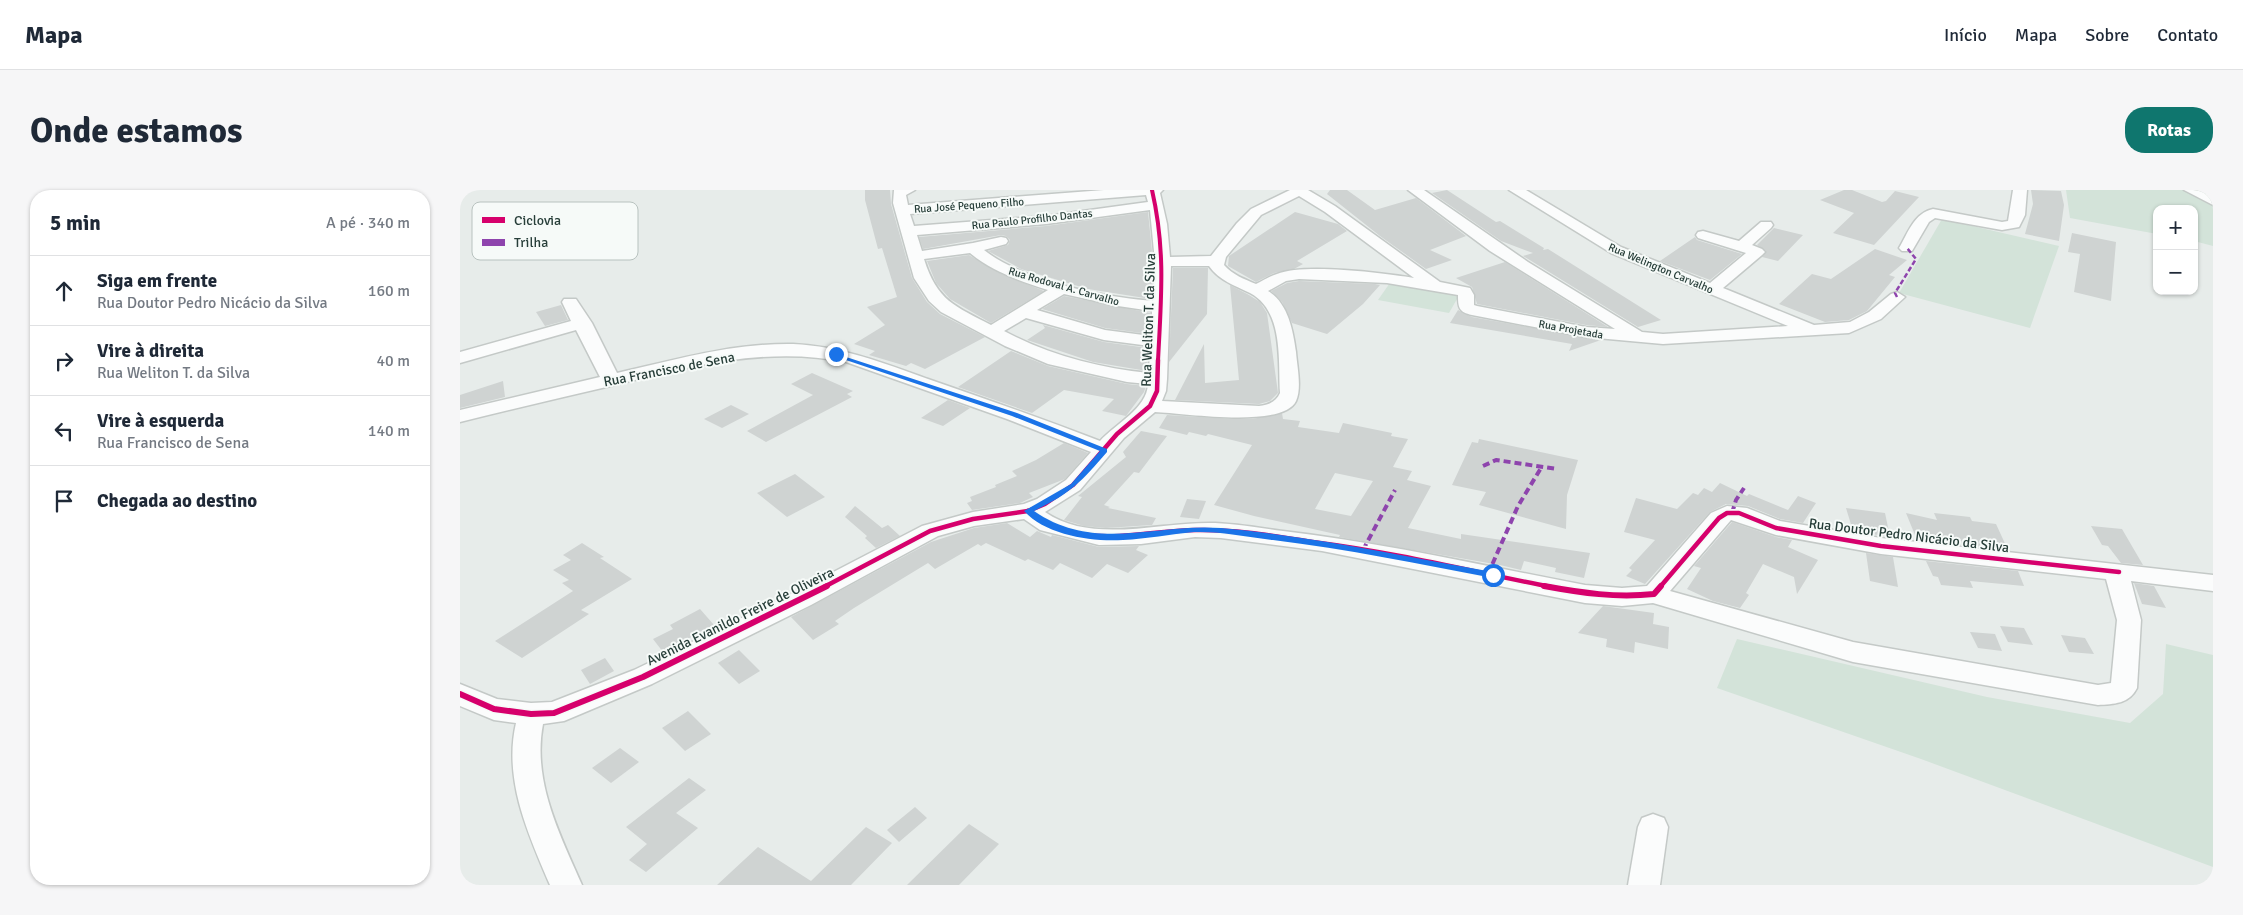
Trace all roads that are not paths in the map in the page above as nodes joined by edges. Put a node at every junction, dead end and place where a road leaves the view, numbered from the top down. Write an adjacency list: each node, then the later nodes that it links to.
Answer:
1 (1300, 190): 17 (street); 19 (street)
2 (1416, 190): 30 (street)
3 (1516, 190): 22 (street, Rua Welington Carvalho)
4 (2020, 190): 15 (street)
5 (2191, 190): 8 (street)
6 (1154, 194): 7 (street, Rua José Pequeno Filho); 10 (street, Rua Paulo Profilho Dantas); 18 (street, Rua Weliton T. da Silva)
7 (903, 198): 10 (street)
8 (2213, 201)
9 (1766, 225): 13 (street)
10 (908, 231): 16 (street)
11 (1703, 235): 13 (street)
12 (1001, 241): 14 (street)
13 (1741, 247): 22 (street)
14 (973, 248): 16 (street); 20 (street, Rua Rodoval A. Carvalho)
15 (1907, 248)
16 (916, 256): 29 (street)
17 (1217, 261): 18 (street); 21 (street)
18 (1164, 262): 25 (street, Rua Weliton T. da Silva)
19 (1434, 284): 21 (street, Rua Projetada); 30 (street, Rua Projetada)
20 (1062, 288): 25 (street, Rua Rodoval A. Carvalho); 26 (street)
21 (1257, 290): 35 (street)
22 (1711, 290): 28 (street, Rua Welington Carvalho)
23 (1897, 297): 28 (street, Rua Projetada)
24 (570, 302): 27 (street)
25 (1162, 307): 31 (street, Rua Weliton T. da Silva)
26 (1025, 312): 29 (street); 31 (street)
27 (583, 323): 32 (street); 34 (street)
28 (1814, 331): 30 (street, Rua Projetada)
29 (991, 332): 33 (street)
30 (1642, 338)
31 (1160, 342): 33 (street, Rua Weliton T. da Silva)
32 (460, 358)
33 (1158, 379): 35 (street, Rua Weliton T. da Silva)
34 (611, 380): 36 (street, Rua Francisco de Sena); 37 (street, Rua Francisco de Sena)
35 (1150, 406): 37 (street, Rua Weliton T. da Silva)
36 (460, 416)
37 (1104, 450): 38 (street, Rua Weliton T. da Silva)
38 (1028, 511): 41 (street); 43 (street, Avenida Evanildo Freire de Oliveira)
39 (2119, 572): 40 (street, Rua Doutor Pedro Nicácio da Silva); 41 (street, Rua Doutor Pedro Nicácio da Silva); 41 (street)
40 (2213, 583)
41 (1654, 594)
42 (460, 694): 43 (street, Avenida Evanildo Freire de Oliveira)
43 (531, 714): 45 (street)
44 (1654, 828): 46 (street)
45 (566, 885)
46 (1644, 885)

